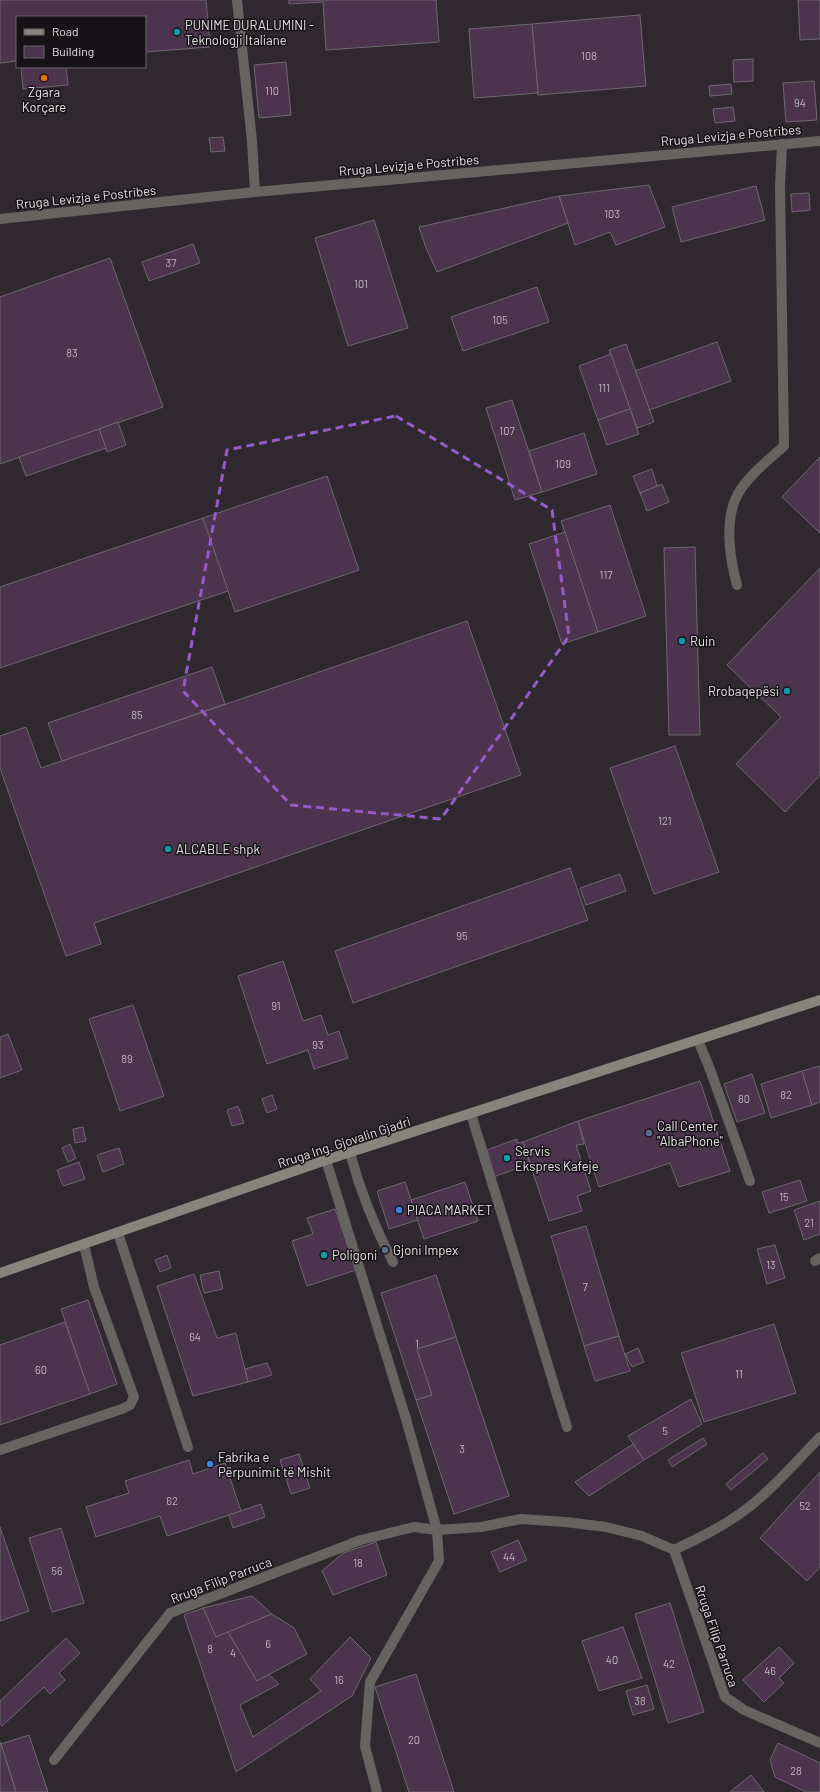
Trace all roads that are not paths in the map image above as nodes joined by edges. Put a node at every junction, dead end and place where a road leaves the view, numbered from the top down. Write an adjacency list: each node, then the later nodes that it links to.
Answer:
1 (236, 0): 4 (street)
2 (820, 141): 3 (street, Rruga Levizja e Postribes)
3 (782, 144): 4 (street, Rruga Levizja e Postribes); 6 (street)
4 (255, 192): 5 (street, Rruga Levizja e Postribes)
5 (0, 219)
6 (737, 585)
7 (820, 1000): 8 (main road, Rruga Ing. Gjovalin Gjadri)
8 (698, 1040): 9 (main road, Rruga Ing. Gjovalin Gjadri); 12 (street)
9 (471, 1114): 10 (main road, Rruga Ing. Gjovalin Gjadri); 17 (street)
10 (350, 1153): 11 (main road, Rruga Ing. Gjovalin Gjadri); 15 (street)
11 (326, 1160): 13 (main road, Rruga Ing. Gjovalin Gjadri); 21 (street)
12 (750, 1181)
13 (118, 1233): 14 (main road, Rruga Ing. Gjovalin Gjadri); 19 (street)
14 (84, 1245): 16 (main road, Rruga Ing. Gjovalin Gjadri); 20 (street)
15 (393, 1262)
16 (0, 1274)
17 (567, 1427)
18 (820, 1437): 22 (street)
19 (188, 1447)
20 (0, 1450)
21 (437, 1530): 22 (street, Rruga Filip Parruca); 24 (street, Rruga Filip Parruca); 25 (street)
22 (674, 1550): 23 (street, Rruga Filip Parruca)
23 (820, 1743)
24 (54, 1760)
25 (377, 1792)

